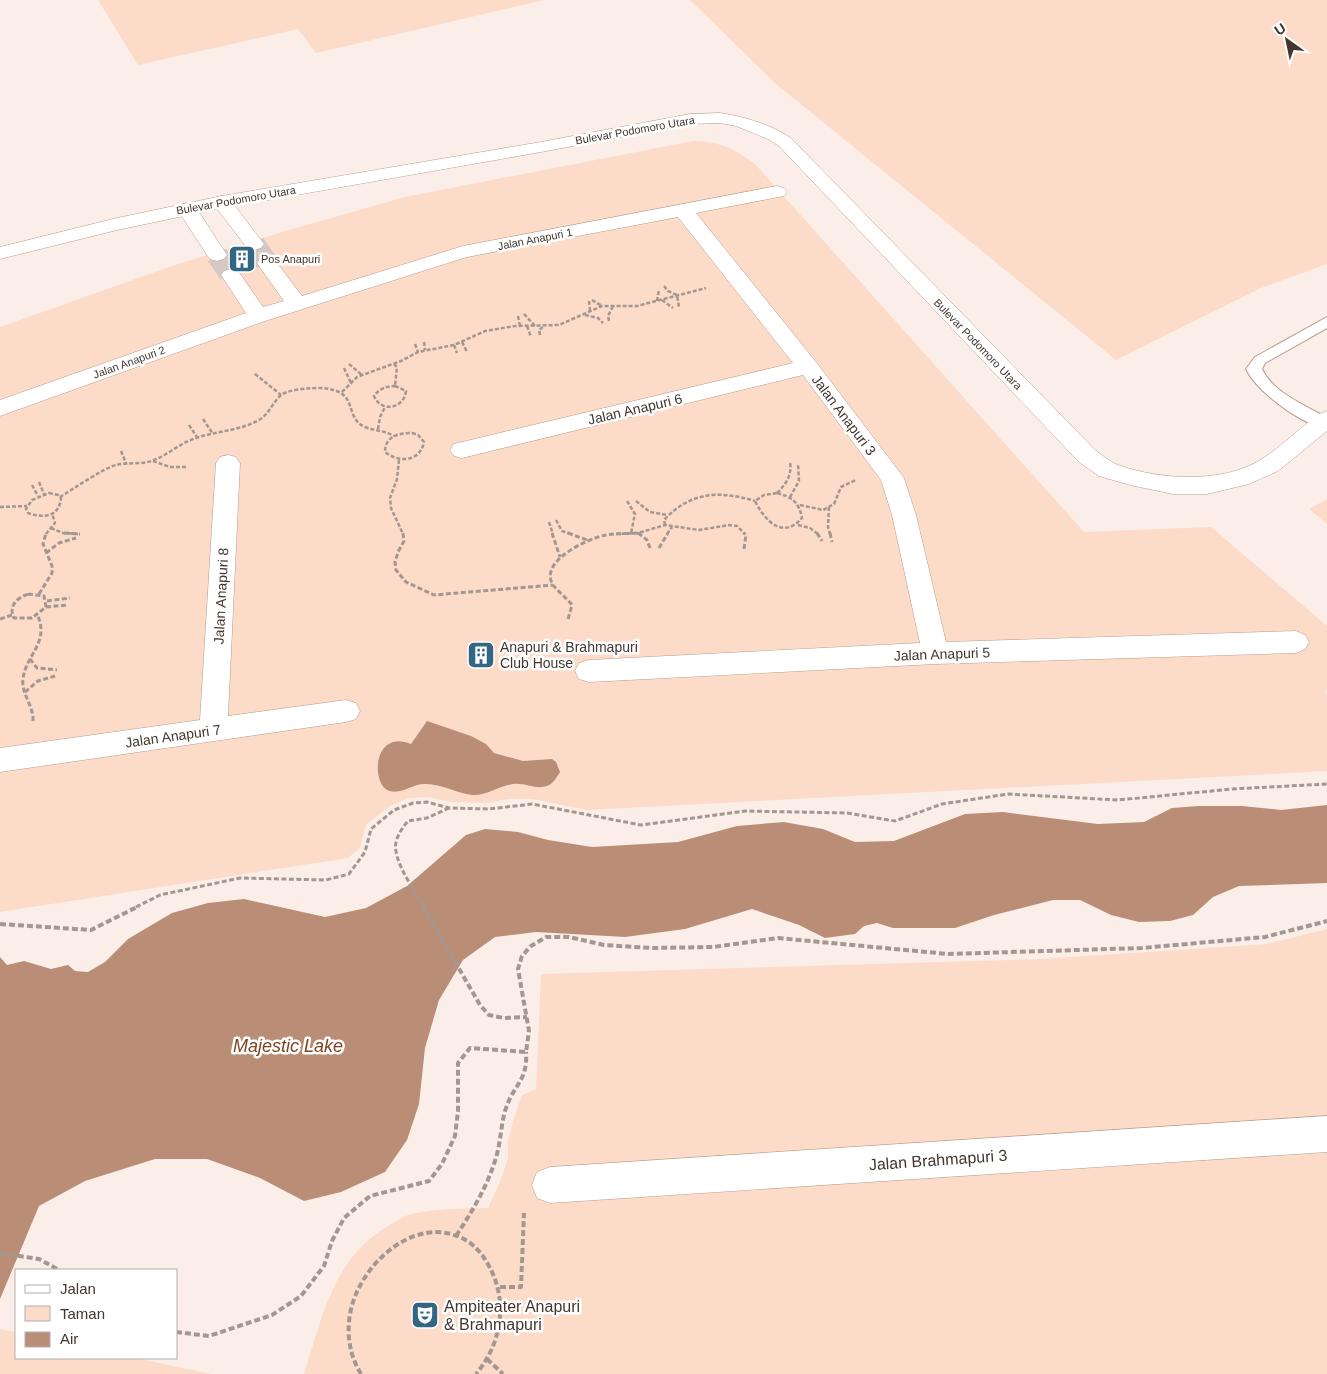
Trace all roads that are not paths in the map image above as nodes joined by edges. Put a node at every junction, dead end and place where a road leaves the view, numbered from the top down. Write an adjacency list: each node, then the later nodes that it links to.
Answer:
1 (777, 192): 4 (street, Jalan Anapuri 1)
2 (222, 202): 3 (street, Bulevar Podomoro Utara); 5 (street); 15 (street, Bulevar Podomoro Utara)
3 (187, 209): 6 (street, Bulevar Podomoro Utara); 7 (street)
4 (684, 211): 10 (street, Jalan Anapuri 1); 13 (street, Jalan Anapuri 3)
5 (254, 244)
6 (0, 253)
7 (217, 256)
8 (268, 264): 10 (street)
9 (231, 275): 11 (street)
10 (297, 304): 11 (street, Jalan Anapuri 1)
11 (258, 316): 14 (street, Jalan Anapuri 2)
12 (1327, 322): 15 (lane)
13 (808, 368): 16 (street, Jalan Anapuri 6); 19 (street, Jalan Anapuri 3)
14 (0, 408)
15 (1325, 421)
16 (462, 450)
17 (228, 463): 22 (street, Jalan Anapuri 8)
18 (1296, 642): 19 (street, Jalan Anapuri 5)
19 (935, 653): 20 (street, Jalan Anapuri 5)
20 (589, 671)
21 (346, 711): 22 (street, Jalan Anapuri 7)
22 (213, 730): 23 (street, Jalan Anapuri 7)
23 (0, 760)
24 (1326, 1139): 25 (street, Jalan Brahmapuri 3)
25 (550, 1185)

